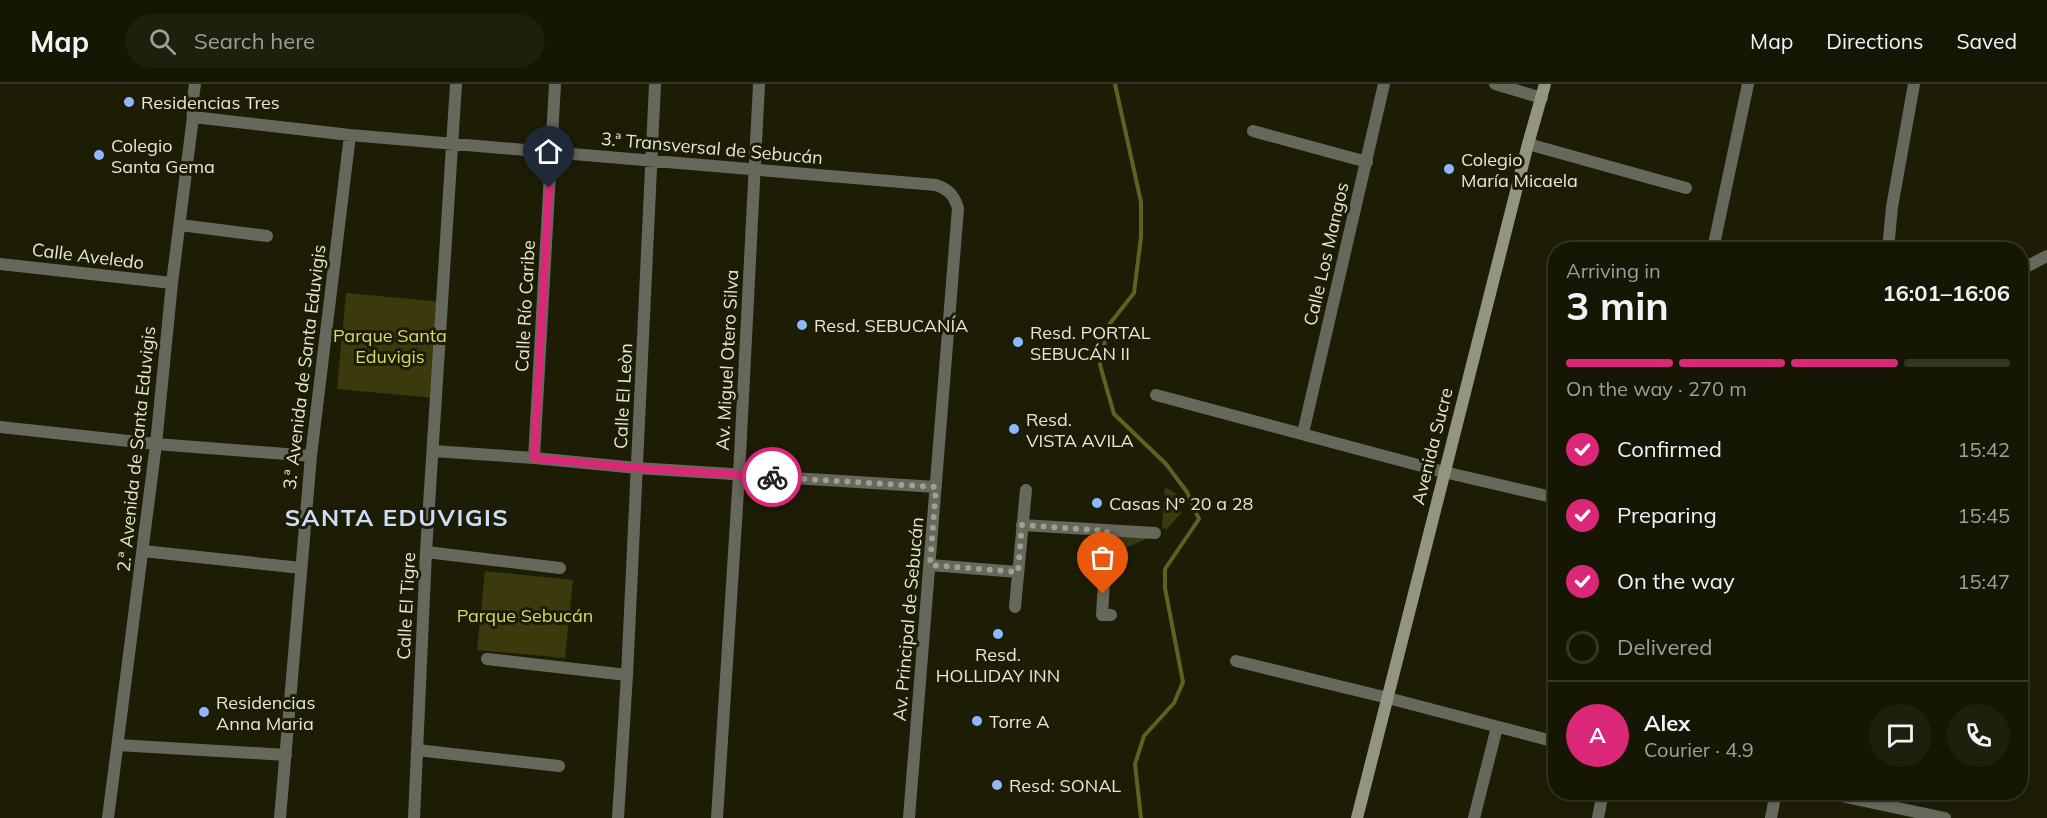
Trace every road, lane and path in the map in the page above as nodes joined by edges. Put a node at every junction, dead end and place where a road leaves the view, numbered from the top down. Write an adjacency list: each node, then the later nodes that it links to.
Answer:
1 (195, 84): 12 (street, 2.ª Avenida de Santa Eduvigis)
2 (456, 84): 15 (street, Calle El Tigre)
3 (555, 84): 17 (street, Calle Río Caribe)
4 (655, 84): 18 (street, Calle El Leòn)
5 (759, 84): 20 (street, Av. Miguel Otero Silva)
6 (1384, 84): 19 (street, Calle Los Mangos)
7 (1495, 84): 11 (street)
8 (1545, 84): 11 (main road, Avenida Sucre)
9 (1748, 84): 25 (street)
10 (1914, 84): 26 (street)
11 (1542, 98): 16 (main road, Avenida Sucre)
12 (193, 117): 14 (street, 3.ª Transversal de Sebucán); 23 (street, 2.ª Avenida de Santa Eduvigis)
13 (1253, 131): 19 (street)
14 (350, 135): 15 (street, 3.ª Transversal de Sebucán); 36 (street, 3.ª Avenida de Santa Eduvigis)
15 (452, 144): 17 (street, 3.ª Transversal de Sebucán); 35 (street, Calle El Tigre)
16 (1528, 144): 21 (street); 39 (main road, Avenida Sucre)
17 (551, 153): 18 (street, 3.ª Transversal de Sebucán); 37 (street, Calle Río Caribe)
18 (652, 160): 20 (street, 3.ª Transversal de Sebucán); 38 (street, Calle El Leòn)
19 (1367, 162): 33 (street, Calle Los Mangos)
20 (754, 169): 22 (street, 3.ª Transversal de Sebucán); 40 (street, Av. Miguel Otero Silva)
21 (1686, 188)
22 (958, 208): 41 (street, Av. Principal de Sebucán)
23 (180, 225): 24 (street); 30 (street, 2.ª Avenida de Santa Eduvigis)
24 (267, 237)
25 (1714, 242)
26 (1889, 242)
27 (2046, 257): 29 (street)
28 (0, 264): 30 (street, Calle Aveledo)
29 (2028, 266)
30 (172, 283): 34 (street, 2.ª Avenida de Santa Eduvigis)
31 (1156, 395): 33 (street)
32 (0, 427): 34 (street)
33 (1303, 433): 39 (street)
34 (156, 444): 36 (street); 47 (street, 2.ª Avenida de Santa Eduvigis)
35 (433, 451): 37 (street); 48 (street, Calle El Tigre)
36 (311, 456): 50 (street, 3.ª Avenida de Santa Eduvigis)
37 (534, 458): 38 (street)
38 (637, 468): 40 (street); 57 (street, Calle El Leòn)
39 (1444, 472): 43 (street); 58 (main road, Avenida Sucre)
40 (739, 475): 41 (street); 72 (street, Av. Miguel Otero Silva)
41 (936, 487): 49 (street, Av. Principal de Sebucán)
42 (1026, 490): 44 (street)
43 (1548, 496)
44 (1022, 525): 45 (street); 52 (street)
45 (1107, 531): 46 (street); 54 (street)
46 (1155, 533)
47 (143, 551): 50 (street); 61 (street, 2.ª Avenida de Santa Eduvigis)
48 (426, 552): 51 (street); 62 (street, Calle El Tigre)
49 (930, 565): 52 (street); 73 (street, Av. Principal de Sebucán)
50 (301, 568): 63 (street, 3.ª Avenida de Santa Eduvigis)
51 (560, 568)
52 (1018, 572): 53 (street)
53 (1015, 607)
54 (1110, 615)
55 (487, 659): 57 (street)
56 (1236, 661): 58 (street)
57 (627, 675): 71 (street, Calle El Leòn)
58 (1388, 698): 59 (street); 74 (main road, Avenida Sucre)
59 (1497, 727): 60 (street); 75 (street)
60 (1548, 740)
61 (118, 745): 63 (street); 68 (street, 2.ª Avenida de Santa Eduvigis)
62 (417, 750): 64 (street); 70 (street, Calle El Tigre)
63 (286, 755): 69 (street, 3.ª Avenida de Santa Eduvigis)
64 (559, 766)
65 (1601, 800): 76 (street)
66 (1775, 800): 77 (street)
67 (1860, 800): 78 (street)
68 (108, 818)
69 (280, 818)
70 (414, 818)
71 (618, 818)
72 (717, 818)
73 (909, 818)
74 (1357, 818)
75 (1474, 818)
76 (1598, 818)
77 (1771, 818)
78 (1945, 818)

